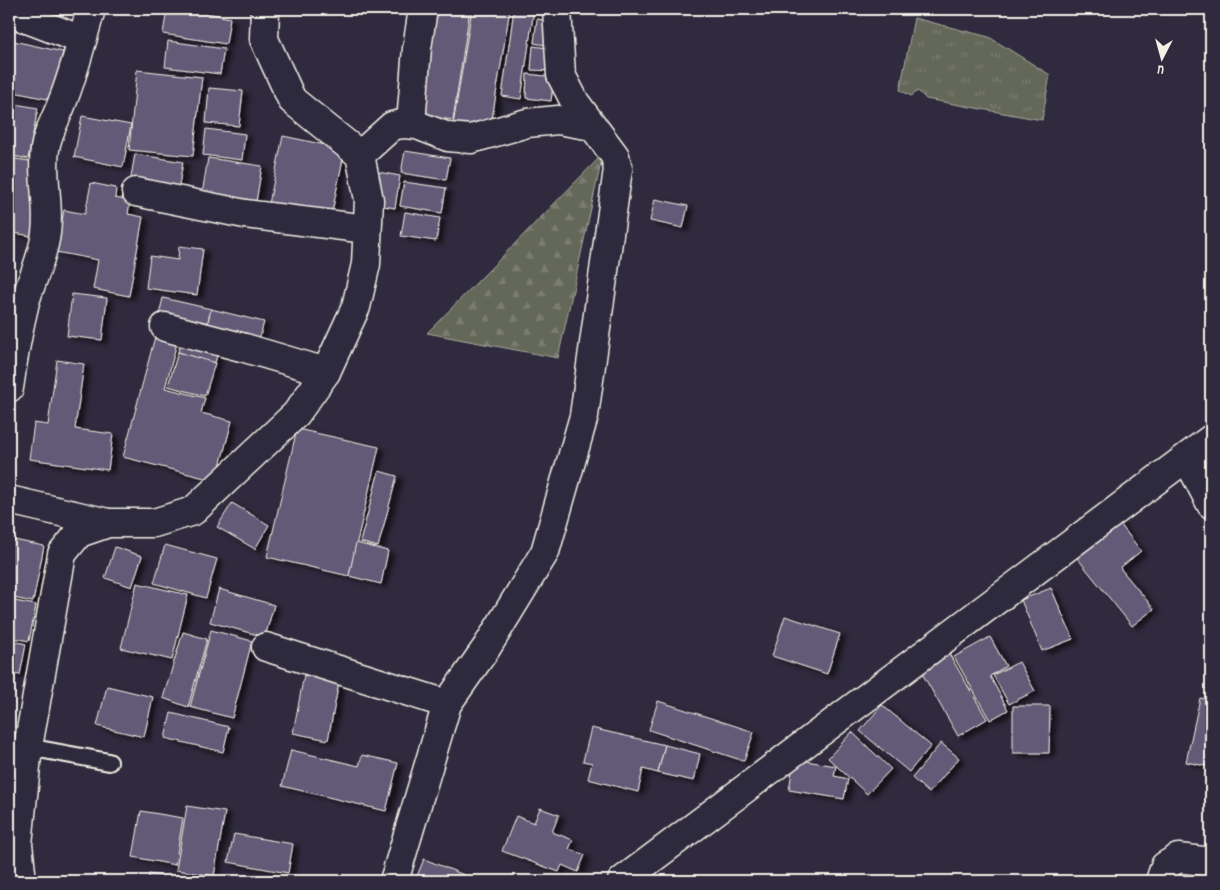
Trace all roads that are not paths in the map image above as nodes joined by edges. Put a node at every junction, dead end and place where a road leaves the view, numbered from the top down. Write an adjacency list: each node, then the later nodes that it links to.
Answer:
1 (91, 9): 6 (street)
2 (266, 9): 9 (street)
3 (423, 9): 7 (street)
4 (557, 9): 8 (street)
5 (9, 12): 6 (street)
6 (82, 40): 14 (street)
7 (410, 123): 8 (street); 9 (street)
8 (592, 126): 21 (street)
9 (360, 154): 11 (street)
10 (136, 192): 11 (street)
11 (368, 229): 13 (street)
12 (165, 327): 13 (street)
13 (326, 372): 19 (street)
14 (9, 388)
15 (1211, 439): 16 (street)
16 (1188, 458): 18 (street); 27 (street)
17 (9, 500): 19 (street)
18 (1211, 504)
19 (108, 523): 22 (street)
20 (266, 647): 21 (street)
21 (447, 704): 26 (street)
22 (28, 747): 23 (lane); 25 (street)
23 (109, 762)
24 (1211, 862): 28 (street)
25 (22, 881)
26 (394, 881)
27 (622, 881)
28 (1160, 881)

